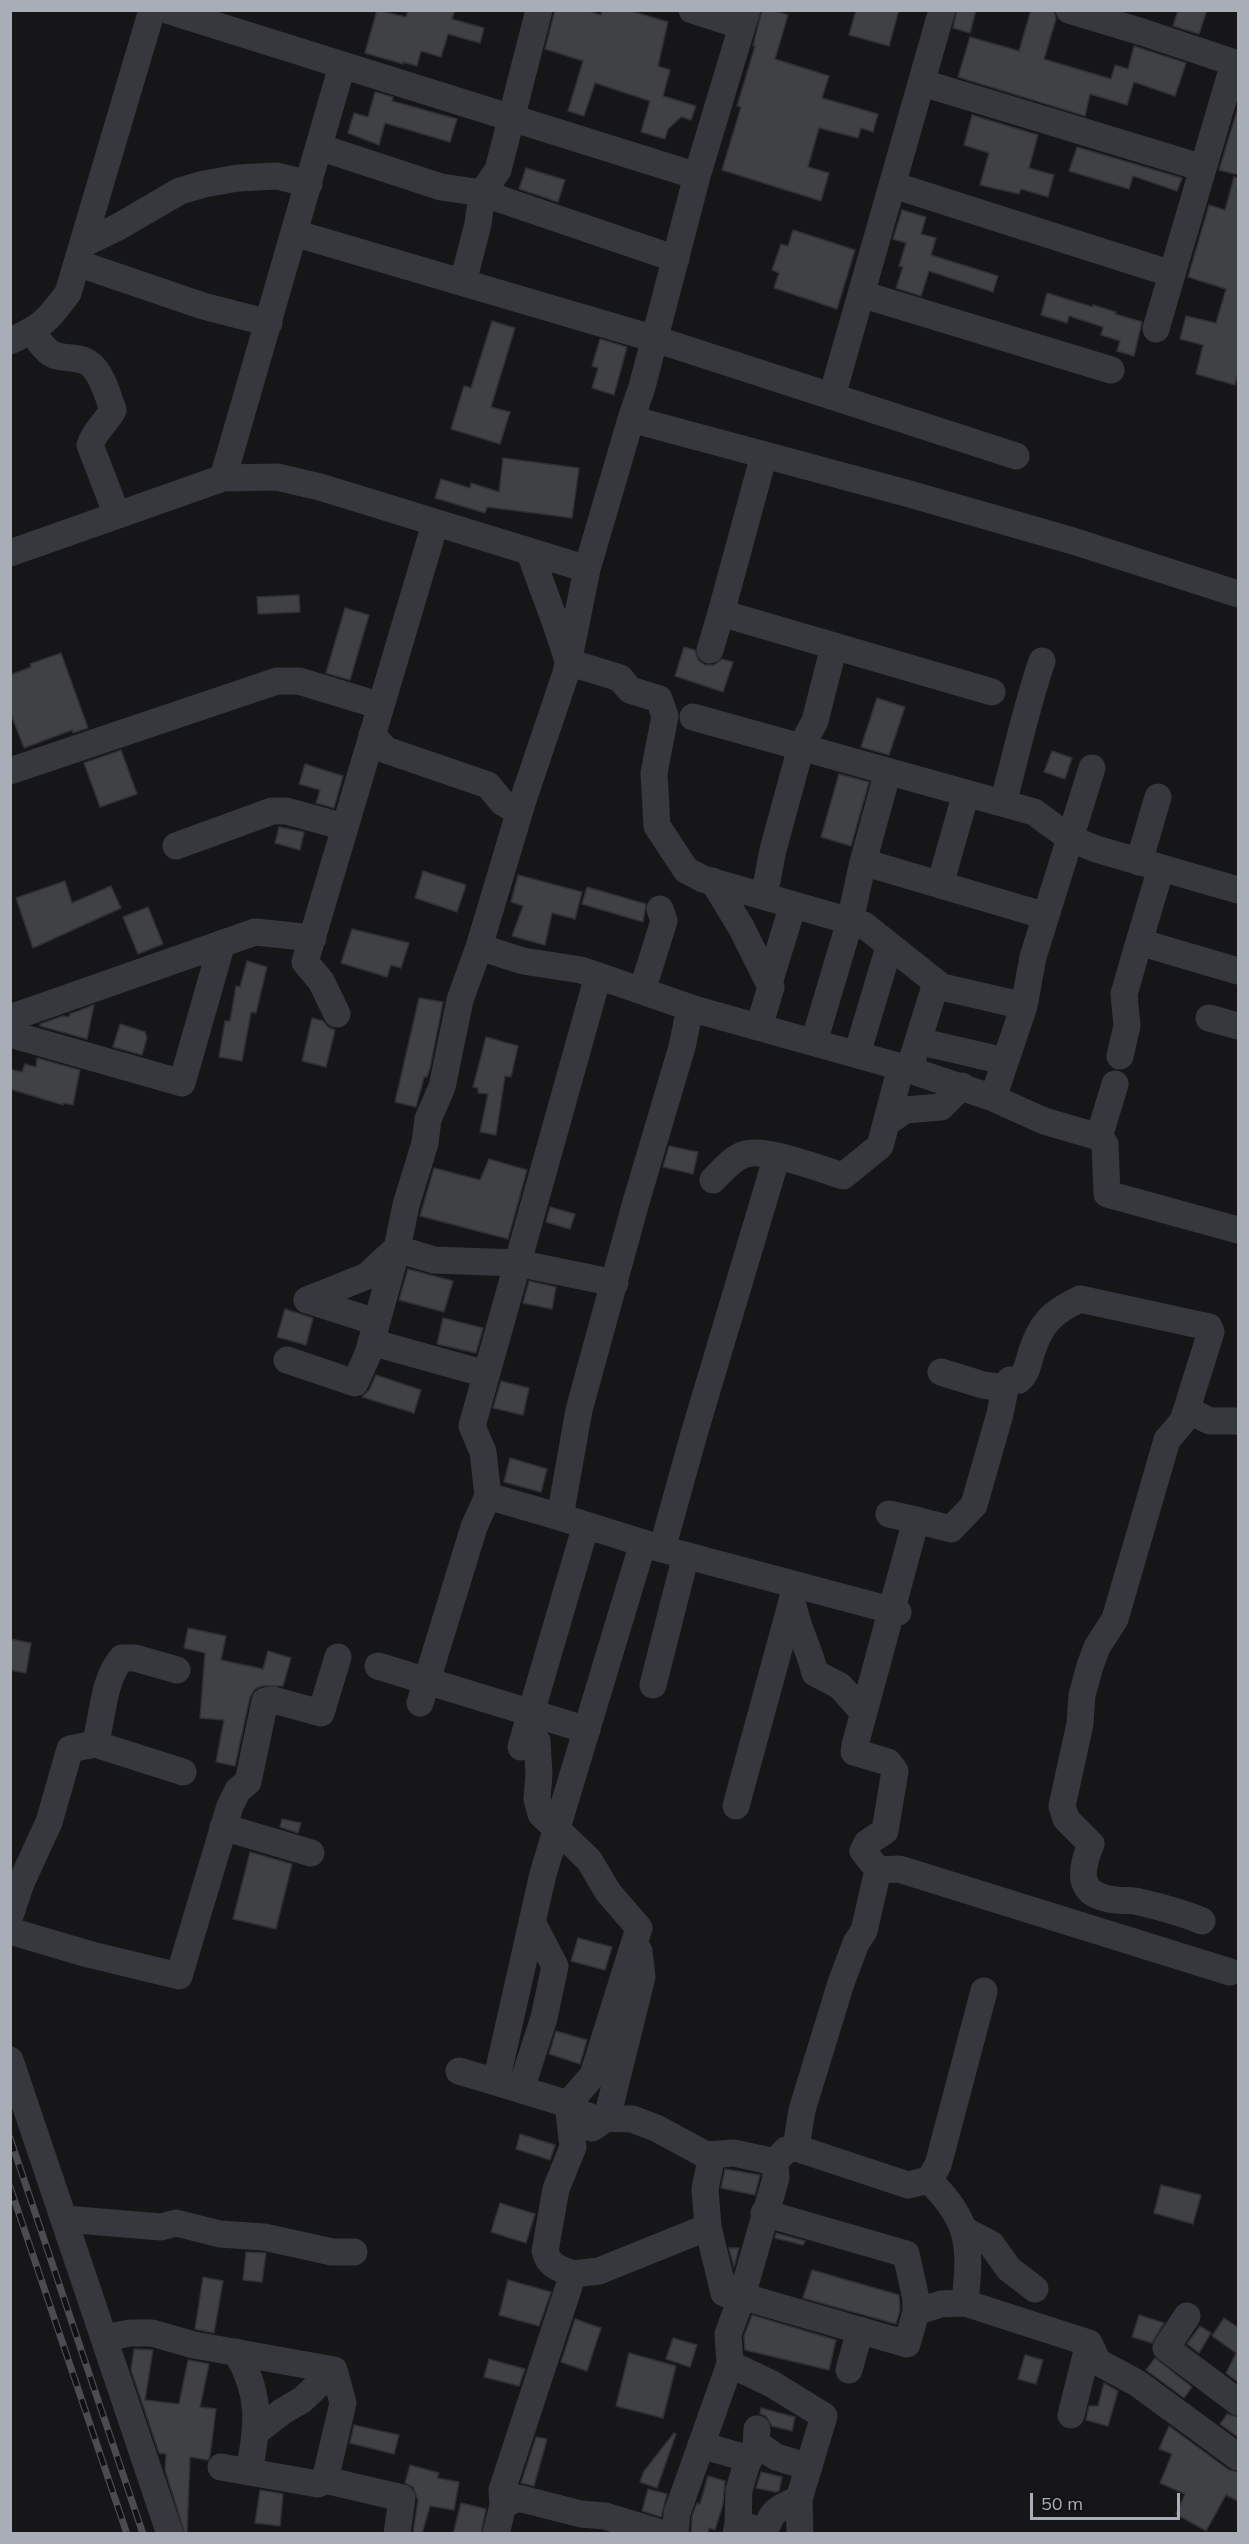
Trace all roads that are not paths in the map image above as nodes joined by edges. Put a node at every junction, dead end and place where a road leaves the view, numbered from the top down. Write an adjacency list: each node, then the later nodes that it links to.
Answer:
1 (152, 10): 19 (street)
2 (167, 10): 9 (street)
3 (539, 10): 11 (street)
4 (692, 10): 7 (street)
5 (942, 10): 10 (street)
6 (1069, 10): 8 (street)
7 (744, 18): 14 (street)
8 (1236, 64): 13 (street)
9 (342, 66): 11 (street); 12 (street)
10 (923, 82): 13 (street); 16 (street)
11 (511, 117): 14 (street); 17 (street)
12 (319, 147): 15 (street); 17 (street)
13 (1203, 168): 21 (street)
14 (697, 176): 20 (street)
15 (309, 184): 18 (street); 19 (street)
16 (893, 185): 21 (street); 23 (street)
17 (482, 194): 20 (street); 22 (street)
18 (294, 233): 22 (street); 24 (street)
19 (80, 253): 24 (street); 26 (street)
20 (676, 260): 27 (street)
21 (1172, 274): 25 (street)
22 (463, 282): 27 (street)
23 (861, 294): 28 (street); 29 (street)
24 (269, 323): 33 (street)
25 (1156, 329)
26 (21, 336): 34 (street)
27 (655, 339): 29 (street); 30 (street)
28 (1111, 370)
29 (832, 396): 32 (street)
30 (631, 419): 31 (street); 38 (street)
31 (764, 454): 39 (street); 40 (street)
32 (1016, 456)
33 (223, 478): 34 (street); 35 (street)
34 (117, 515): 37 (street)
35 (435, 524): 36 (street); 46 (street)
36 (530, 552): 38 (street); 44 (street)
37 (10, 553)
38 (587, 569): 44 (street)
39 (1239, 594)
40 (721, 613): 41 (street); 42 (street)
41 (834, 646): 45 (street); 49 (street)
42 (710, 650)
43 (1041, 661): 57 (street)
44 (568, 662): 53 (street); 64 (street)
45 (992, 692)
46 (381, 706): 48 (street); 51 (street)
47 (693, 717): 49 (street)
48 (372, 735): 54 (street); 59 (street)
49 (801, 747): 52 (street); 67 (street)
50 (1092, 768): 60 (street)
51 (10, 771)
52 (888, 771): 55 (street); 62 (street)
53 (530, 781): 54 (street); 58 (street)
54 (488, 785): 58 (street)
55 (966, 793): 57 (street); 65 (street)
56 (1158, 797): 63 (street)
57 (1003, 803): 60 (street)
58 (519, 813): 75 (street)
59 (345, 827): 61 (street); 72 (street)
60 (1071, 839): 63 (street); 70 (street)
61 (176, 846)
62 (863, 862): 65 (street); 71 (street)
63 (1150, 865): 66 (street); 73 (street)
64 (713, 881): 67 (street); 79 (street)
65 (940, 885): 70 (street)
66 (1239, 891)
67 (764, 896): 68 (street)
68 (794, 905): 71 (street); 79 (street)
69 (660, 909): 81 (street)
70 (1046, 915): 82 (street)
71 (850, 921): 76 (street); 91 (street)
72 (313, 938): 74 (street); 84 (street)
73 (1139, 942): 77 (street); 93 (street)
74 (222, 943): 85 (street); 89 (street)
75 (479, 947): 78 (street); 104 (street)
76 (890, 947): 80 (street); 92 (street)
77 (1239, 971)
78 (598, 976): 81 (street); 105 (street)
79 (769, 983): 88 (street)
80 (936, 983): 82 (street); 90 (street)
81 (642, 991): 83 (street)
82 (1024, 1006): 94 (street)
83 (690, 1008): 88 (street); 106 (street)
84 (337, 1014)
85 (10, 1018)
86 (1209, 1018): 87 (street)
87 (1239, 1026)
88 (759, 1027): 91 (street)
89 (10, 1034)
90 (918, 1041): 94 (street); 95 (street)
91 (814, 1042): 92 (street)
92 (857, 1054): 95 (street)
93 (1120, 1056)
94 (1004, 1061): 98 (street)
95 (905, 1068): 97 (street); 99 (street)
96 (1115, 1084): 100 (street)
97 (962, 1086): 98 (street); 99 (street)
98 (993, 1098): 100 (street)
99 (886, 1123): 101 (street)
100 (1099, 1137): 103 (street)
101 (777, 1156): 102 (street); 119 (street)
102 (713, 1180)
103 (1239, 1230)
104 (397, 1249): 105 (street); 107 (street); 107 (street)
105 (517, 1263): 106 (street); 110 (street)
106 (615, 1283): 116 (street)
107 (374, 1332): 108 (street); 110 (street)
108 (286, 1360)
109 (941, 1372): 111 (street)
110 (486, 1374): 114 (street)
111 (1005, 1388): 112 (street); 117 (street)
112 (1187, 1410): 113 (street); 138 (street)
113 (1239, 1420)
114 (488, 1496): 116 (street); 126 (street)
115 (889, 1514): 117 (street)
116 (560, 1517): 118 (street)
117 (916, 1520): 121 (street)
118 (586, 1525): 119 (street); 129 (street)
119 (664, 1549): 120 (street); 125 (street); 128 (street)
120 (793, 1593): 121 (street); 127 (street); 132 (street)
121 (895, 1611): 127 (street)
122 (338, 1658): 133 (street)
123 (378, 1666): 126 (street)
124 (177, 1670): 130 (street)
125 (653, 1685)
126 (423, 1692): 129 (street)
127 (863, 1712): 136 (street)
128 (587, 1730): 129 (street); 134 (street)
129 (526, 1731): 134 (street)
130 (95, 1744): 131 (street); 137 (street)
131 (183, 1772)
132 (736, 1806)
133 (223, 1827): 135 (street); 140 (street)
134 (557, 1830): 139 (street); 141 (street)
135 (311, 1853)
136 (878, 1870): 142 (street); 152 (street)
137 (10, 1916)
138 (1202, 1921)
139 (532, 1922): 146 (street); 147 (street)
140 (10, 1931)
141 (637, 1935): 148 (street); 149 (street)
142 (1230, 1972)
143 (984, 1991): 153 (street)
144 (10, 2060): 155 (street)
145 (459, 2072): 146 (street)
146 (496, 2082): 147 (street)
147 (521, 2089): 148 (street)
148 (568, 2104): 149 (street); 150 (street)
149 (607, 2118): 150 (street); 151 (street)
150 (573, 2146): 159 (street)
151 (712, 2155): 152 (street); 156 (street)
152 (786, 2155): 153 (street); 154 (street)
153 (929, 2180): 157 (street)
154 (767, 2204): 161 (street); 163 (street)
155 (65, 2219): 158 (street); 166 (street)
156 (708, 2227): 159 (street); 161 (street)
157 (964, 2230): 160 (street); 162 (street)
158 (354, 2252)
159 (573, 2274): 185 (street)
160 (1035, 2289)
161 (741, 2298): 165 (street); 169 (street)
162 (965, 2302): 163 (street); 167 (street)
163 (916, 2312): 165 (street)
164 (1187, 2316): 172 (street)
165 (860, 2330): 171 (street)
166 (105, 2338): 168 (street); 187 (street)
167 (1089, 2343): 174 (street); 175 (street)
168 (237, 2352): 170 (street); 176 (street)
169 (730, 2364): 178 (street); 181 (street)
170 (334, 2370): 176 (street); 183 (street)
171 (849, 2370)
172 (1216, 2385): 173 (street); 175 (street)
173 (1239, 2402)
174 (1071, 2415)
175 (1189, 2421): 179 (street)
176 (257, 2431): 182 (street)
177 (754, 2444): 178 (street); 181 (street); 186 (street)
178 (700, 2445): 191 (street)
179 (1239, 2457)
180 (221, 2467): 182 (street)
181 (809, 2467): 184 (street)
182 (249, 2472): 183 (street)
183 (325, 2480): 188 (street)
184 (800, 2499): 186 (street); 192 (street)
185 (503, 2505): 189 (street); 190 (street)
186 (737, 2529)
187 (170, 2534)
188 (397, 2534)
189 (496, 2534)
190 (664, 2534)
191 (675, 2534)
192 (800, 2534)

